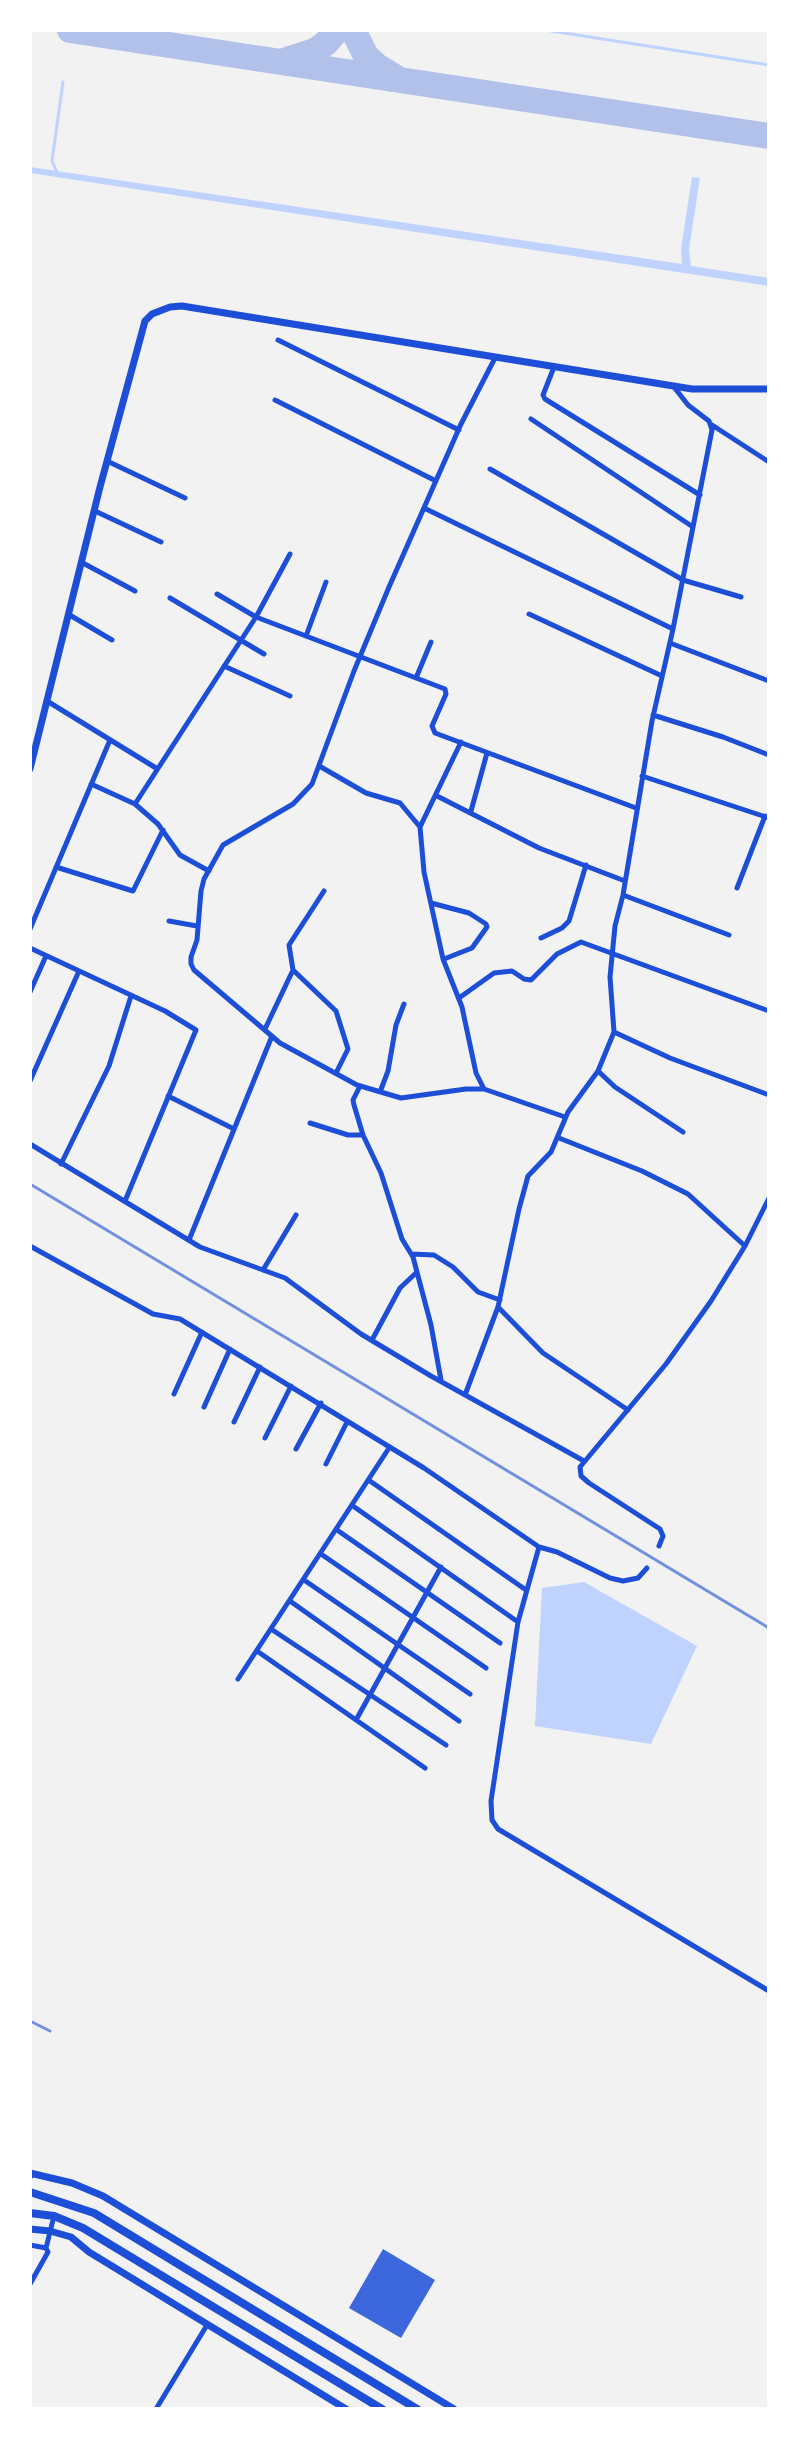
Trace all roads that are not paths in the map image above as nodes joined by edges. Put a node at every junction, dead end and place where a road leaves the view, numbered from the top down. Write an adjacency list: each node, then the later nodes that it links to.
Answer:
1 (278, 340): 9 (street)
2 (495, 358): 3 (street); 9 (street); 10 (street)
3 (554, 367): 4 (street); 14 (street)
4 (674, 386): 5 (street); 8 (street)
5 (769, 389)
6 (275, 400): 13 (street)
7 (531, 419): 18 (street)
8 (711, 425): 11 (street); 14 (street)
9 (459, 430): 13 (street)
10 (107, 461): 15 (street); 17 (street)
11 (769, 462)
12 (490, 469): 22 (street)
13 (436, 481): 16 (street)
14 (700, 495): 18 (street)
15 (185, 498)
16 (424, 508): 31 (street); 38 (street)
17 (94, 510): 19 (street); 21 (street)
18 (693, 527): 22 (street)
19 (161, 542)
20 (290, 554): 30 (street)
21 (81, 562): 24 (street); 28 (street)
22 (683, 580): 26 (street); 31 (street)
23 (326, 582): 32 (street)
24 (135, 591)
25 (217, 594): 30 (street)
26 (741, 597)
27 (170, 598): 34 (street)
28 (67, 614): 33 (street); 44 (street)
29 (529, 614): 40 (street)
30 (256, 617): 32 (street); 34 (street)
31 (673, 629): 36 (street)
32 (306, 636): 38 (street)
33 (112, 640)
34 (241, 640): 37 (street); 39 (street)
35 (431, 642): 41 (street)
36 (670, 643): 40 (street); 42 (street)
37 (264, 654)
38 (360, 656): 41 (street); 50 (street)
39 (224, 666): 43 (street); 51 (street)
40 (662, 676): 45 (street)
41 (416, 678): 47 (street)
42 (769, 681)
43 (290, 696)
44 (46, 701): 46 (street); 52 (street)
45 (653, 715): 49 (street); 53 (street)
46 (110, 740): 51 (street); 54 (street)
47 (461, 742): 48 (street); 55 (street)
48 (487, 753): 57 (street); 58 (street)
49 (769, 755)
50 (321, 767): 60 (street); 64 (street)
51 (156, 768): 56 (street)
52 (30, 769)
53 (642, 776): 57 (street); 59 (street)
54 (91, 784): 56 (street); 63 (street)
55 (437, 796): 58 (street); 60 (street)
56 (135, 804): 61 (street)
57 (636, 808): 65 (street)
58 (471, 811): 62 (street)
59 (767, 817): 66 (street)
60 (420, 827): 69 (street)
61 (163, 830): 63 (street); 64 (street)
62 (586, 865): 65 (street); 74 (street)
63 (56, 867): 72 (street)
64 (209, 871): 71 (street)
65 (625, 881): 68 (street)
66 (737, 888)
67 (324, 891): 79 (street)
68 (623, 895): 73 (street); 76 (street)
69 (431, 903): 78 (street); 78 (street)
70 (169, 921): 71 (street)
71 (197, 926): 86 (street)
72 (30, 929)
73 (729, 935)
74 (541, 938)
75 (30, 948): 77 (street)
76 (611, 953): 83 (street); 85 (street); 87 (street)
77 (46, 956): 80 (street); 81 (street)
78 (443, 959): 83 (street)
79 (293, 970): 86 (street); 90 (street)
80 (79, 971): 82 (street); 91 (street)
81 (30, 992)
82 (131, 995): 96 (street); 104 (street)
83 (459, 998): 93 (street)
84 (404, 1004): 94 (street)
85 (769, 1011)
86 (265, 1029): 88 (street)
87 (614, 1032): 89 (street); 95 (street)
88 (272, 1036): 90 (street); 99 (street)
89 (598, 1071): 97 (street); 100 (street)
90 (336, 1073): 92 (street)
91 (30, 1081)
92 (360, 1086): 94 (street); 101 (street)
93 (484, 1089): 94 (street); 97 (street)
94 (380, 1092)
95 (769, 1095)
96 (168, 1096): 99 (street); 106 (street)
97 (565, 1117): 102 (street)
98 (310, 1123): 101 (street)
99 (234, 1129): 108 (street)
100 (683, 1132)
101 (363, 1135): 111 (street)
102 (559, 1138): 110 (street); 114 (street)
103 (30, 1144): 104 (street)
104 (61, 1164): 106 (street)
105 (769, 1198): 110 (street)
106 (125, 1201): 108 (street)
107 (296, 1215): 112 (street)
108 (189, 1240): 112 (street)
109 (30, 1246): 115 (street)
110 (745, 1246): 125 (street)
111 (412, 1254): 113 (street); 114 (street)
112 (263, 1270): 116 (street)
113 (417, 1272): 116 (street); 119 (street)
114 (499, 1304): 122 (street); 125 (street)
115 (202, 1332): 117 (street); 121 (street)
116 (372, 1340): 119 (street)
117 (230, 1349): 118 (street); 124 (street)
118 (260, 1367): 120 (street); 126 (street)
119 (441, 1381): 122 (street)
120 (291, 1386): 123 (street); 128 (street)
121 (174, 1394)
122 (465, 1395): 131 (street)
123 (321, 1403): 127 (street); 130 (street)
124 (204, 1407)
125 (628, 1410): 131 (street)
126 (234, 1422)
127 (347, 1422): 129 (street); 132 (street)
128 (265, 1438)
129 (386, 1446): 133 (street); 137 (street)
130 (296, 1449)
131 (584, 1461): 136 (street)
132 (326, 1464)
133 (370, 1481): 134 (street); 142 (street)
134 (353, 1506): 135 (street); 139 (street)
135 (337, 1530): 138 (street); 143 (street)
136 (659, 1546)
137 (539, 1547): 140 (street); 142 (street)
138 (321, 1554): 141 (street); 145 (street)
139 (441, 1567): 143 (street); 146 (street)
140 (647, 1568)
141 (304, 1580): 144 (street); 149 (street)
142 (527, 1590): 146 (street)
143 (427, 1592): 145 (street); 148 (street)
144 (290, 1601): 147 (street); 152 (street)
145 (413, 1617): 149 (street); 151 (street)
146 (518, 1622): 160 (street)
147 (271, 1629): 150 (street); 155 (street)
148 (500, 1643)
149 (397, 1644): 152 (street); 154 (street)
150 (257, 1651): 153 (street); 156 (street)
151 (486, 1668)
152 (384, 1669): 155 (street); 157 (street)
153 (238, 1679)
154 (470, 1694)
155 (370, 1696): 156 (street); 158 (street)
156 (356, 1720): 159 (street)
157 (459, 1721)
158 (446, 1745)
159 (425, 1768)
160 (769, 1991)
161 (30, 2174): 175 (street)
162 (30, 2192): 174 (main road)
163 (30, 2213): 164 (main road)
164 (54, 2216): 166 (street); 173 (main road)
165 (30, 2229): 166 (street)
166 (50, 2231): 168 (street); 170 (street)
167 (30, 2245): 168 (street)
168 (46, 2248): 169 (street)
169 (30, 2284)
170 (207, 2325): 171 (street); 172 (street)
171 (156, 2409)
172 (346, 2409)
173 (382, 2409)
174 (417, 2409)
175 (454, 2409)

